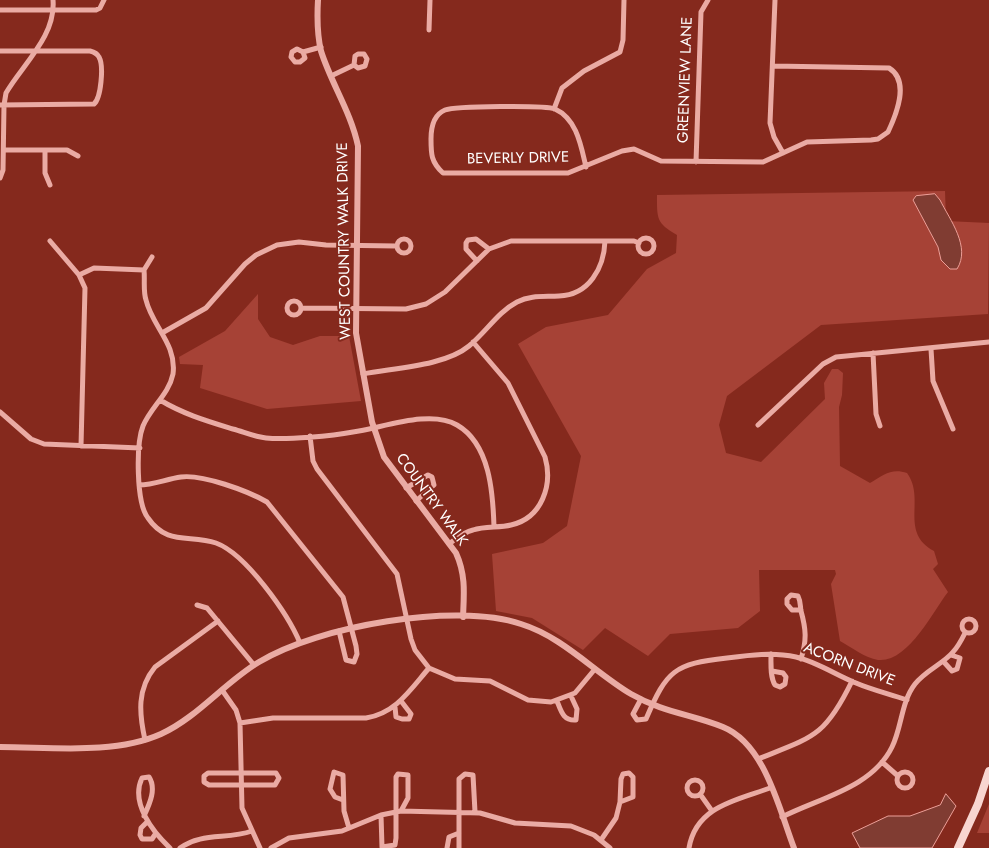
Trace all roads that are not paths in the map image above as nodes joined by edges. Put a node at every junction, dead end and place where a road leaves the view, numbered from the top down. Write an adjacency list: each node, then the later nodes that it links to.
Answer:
1 (54, 0): 9 (street)
2 (104, 0): 9 (street)
3 (318, 0): 11 (street, WEST COUNTRY WALK DRIVE)
4 (430, 0): 10 (street)
5 (624, 0): 19 (street)
6 (708, 0): 24 (street, GREENVIEW LANE)
7 (774, 0): 16 (street)
8 (0, 10): 9 (street)
9 (53, 10): 13 (street)
10 (430, 30)
11 (321, 47): 14 (street); 17 (street, WEST COUNTRY WALK DRIVE)
12 (0, 51): 13 (street)
13 (34, 51): 18 (street); 18 (street)
14 (303, 52)
15 (354, 65): 17 (street)
16 (773, 66): 22 (street); 22 (street, BEVERLY DRIVE)
17 (331, 76): 31 (street, WEST COUNTRY WALK DRIVE)
18 (2, 105): 20 (street)
19 (554, 109): 25 (street); 25 (street, BEVERLY DRIVE)
20 (4, 150): 21 (street); 26 (street)
21 (45, 150): 23 (street); 27 (street)
22 (783, 153): 24 (street, BEVERLY DRIVE)
23 (78, 156)
24 (696, 162): 25 (street, BEVERLY DRIVE)
25 (586, 167)
26 (0, 178)
27 (50, 185)
28 (50, 241): 37 (street)
29 (605, 241): 30 (street); 33 (street); 41 (street)
30 (639, 243)
31 (357, 246): 32 (street); 39 (street, WEST COUNTRY WALK DRIVE); 40 (street)
32 (396, 246)
33 (489, 249): 35 (street); 35 (street)
34 (152, 257): 36 (street)
35 (477, 261): 39 (street)
36 (144, 270): 37 (street); 40 (street)
37 (79, 275): 53 (street)
38 (302, 308): 39 (street)
39 (355, 308): 45 (street, WEST COUNTRY WALK DRIVE)
40 (162, 333): 46 (street)
41 (473, 342): 45 (street); 58 (street)
42 (989, 342): 43 (street)
43 (932, 349): 44 (street); 51 (street)
44 (873, 353): 48 (street); 49 (street)
45 (363, 374): 50 (street, WEST COUNTRY WALK DRIVE)
46 (160, 400): 52 (street); 54 (street)
47 (0, 412): 53 (street)
48 (758, 425)
49 (880, 426)
50 (374, 428): 52 (street); 56 (street, COUNTRY WALK); 58 (street)
51 (954, 428)
52 (310, 436): 63 (street)
53 (81, 446): 54 (street)
54 (140, 448): 55 (street)
55 (139, 485): 65 (street); 68 (street)
56 (406, 488): 57 (street, COUNTRY WALK); 57 (street)
57 (416, 501): 59 (street, COUNTRY WALK)
58 (494, 527): 59 (street)
59 (449, 544): 62 (street, COUNTRY WALK)
60 (197, 605): 64 (street)
61 (800, 610): 61 (street); 71 (street)
62 (463, 617): 63 (street); 75 (street)
63 (407, 619): 65 (street); 74 (street)
64 (218, 620): 73 (street); 87 (street)
65 (351, 629): 66 (street); 66 (street)
66 (339, 631): 68 (street)
67 (965, 632): 70 (street)
68 (300, 643): 73 (street)
69 (771, 654): 71 (street, ACORN DRIVE); 76 (street); 84 (street, ACORN DRIVE)
70 (951, 655): 72 (street); 72 (street)
71 (801, 659): 77 (street, ACORN DRIVE)
72 (942, 661): 81 (street)
73 (254, 666): 78 (street)
74 (429, 668): 82 (street); 83 (street)
75 (595, 669): 79 (street); 80 (street)
76 (772, 671)
77 (852, 682): 81 (street, ACORN DRIVE); 89 (street)
78 (222, 690): 86 (street); 87 (street)
79 (571, 696): 83 (street); 83 (street)
80 (641, 699): 84 (street); 84 (street, ACORN DRIVE)
81 (907, 700): 90 (street)
82 (401, 701): 85 (street); 85 (street)
83 (557, 701)
84 (652, 705): 89 (street)
85 (395, 707): 86 (street)
86 (240, 723): 92 (street)
87 (145, 740): 88 (street)
88 (0, 747)
89 (758, 759): 95 (street)
90 (882, 762): 93 (street); 105 (street)
91 (989, 771): 121 (main road)
92 (241, 773): 94 (street); 94 (street); 94 (street)
93 (898, 776)
94 (241, 786): 108 (street)
95 (770, 788): 101 (street); 105 (street)
96 (700, 794): 101 (street)
97 (343, 800): 97 (street); 107 (street)
98 (620, 802): 98 (street); 111 (street)
99 (398, 811): 99 (street); 100 (street); 103 (street); 103 (street)
100 (459, 811): 102 (street); 102 (street); 110 (street)
101 (712, 811): 120 (street)
102 (475, 812): 111 (street)
103 (382, 815): 107 (street)
104 (144, 816): 104 (street); 106 (street)
105 (782, 817): 112 (street)
106 (147, 822): 109 (street); 109 (street)
107 (349, 828): 116 (street)
108 (252, 831): 114 (street); 115 (street)
109 (156, 833): 113 (street)
110 (459, 833): 117 (street); 118 (street)
111 (601, 840): 119 (street)
112 (791, 847)
113 (170, 848)
114 (180, 848)
115 (260, 848)
116 (271, 848)
117 (447, 848)
118 (459, 848)
119 (610, 848)
120 (689, 848)
121 (958, 848)

